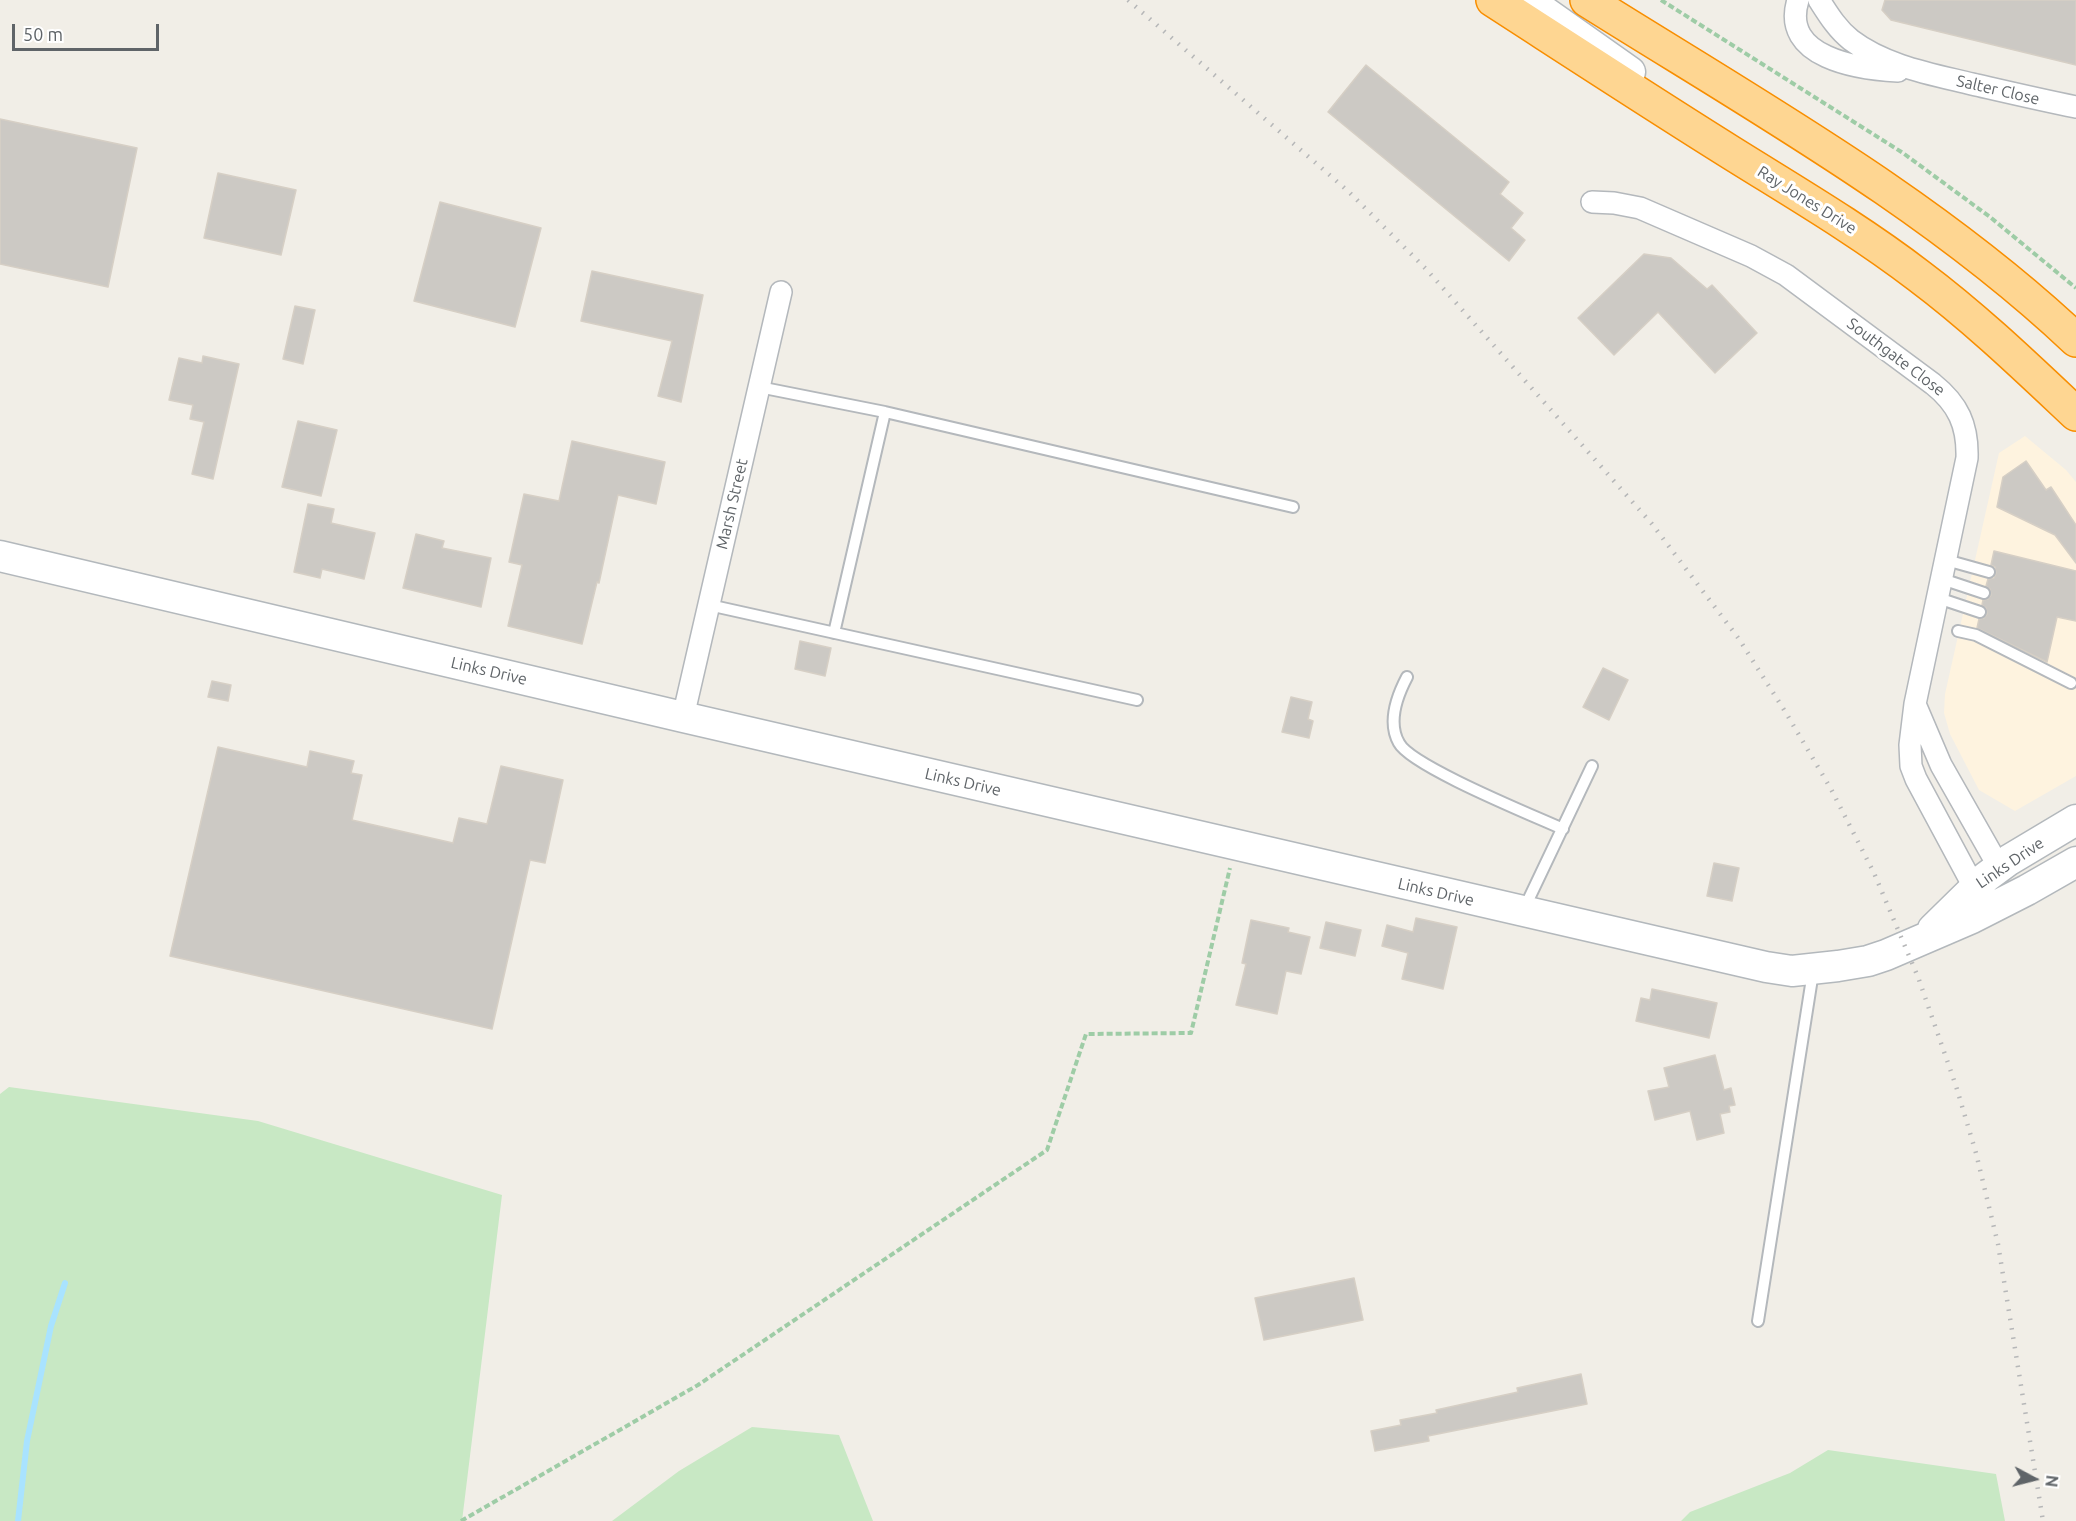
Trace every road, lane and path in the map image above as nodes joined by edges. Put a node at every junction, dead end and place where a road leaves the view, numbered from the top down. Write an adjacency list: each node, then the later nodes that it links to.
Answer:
1 (1493, 0): 9 (highway)
2 (1528, 0): 9 (street, Ray Jones Drive)
3 (1587, 0): 13 (highway)
4 (1661, 0): 11 (path)
5 (1798, 0): 7 (street, Salter Close)
6 (1819, 0): 7 (street, Salter Close)
7 (1920, 72): 8 (street, Salter Close)
8 (2076, 108)
9 (1728, 151): 16 (highway, Ray Jones Drive)
10 (1592, 202): 20 (street, Southgate Close)
11 (2076, 288)
12 (781, 292): 14 (street, Marsh Street)
13 (2076, 340)
14 (759, 387): 15 (lane); 22 (street, Marsh Street)
15 (885, 412): 17 (lane); 25 (lane)
16 (2076, 414)
17 (1293, 507)
18 (0, 556): 30 (street, Links Drive)
19 (1989, 572): 20 (lane)
20 (1942, 579): 21 (lane); 23 (lane); 29 (street, Southgate Close)
21 (1984, 593)
22 (709, 605): 25 (lane); 30 (street, Marsh Street)
23 (1980, 612)
24 (1958, 631): 27 (lane)
25 (834, 633): 28 (lane)
26 (1407, 676): 33 (lane)
27 (2072, 683)
28 (1137, 700)
29 (1915, 704): 36 (street); 37 (street, Southgate Close)
30 (683, 717): 34 (street, Links Drive)
31 (1592, 766): 33 (lane)
32 (2076, 820): 36 (street, Links Drive)
33 (1563, 829): 39 (lane)
34 (1236, 845): 39 (street, Links Drive); 43 (path)
35 (2076, 862): 38 (street, Links Drive)
36 (2000, 867): 37 (street, Links Drive); 38 (street)
37 (1974, 887): 38 (street); 40 (street, Links Drive)
38 (2005, 901): 40 (street, Links Drive)
39 (1523, 912): 41 (street, Links Drive)
40 (1924, 937): 41 (street, Links Drive)
41 (1814, 969): 42 (lane)
42 (1758, 1321)
43 (461, 1521)

